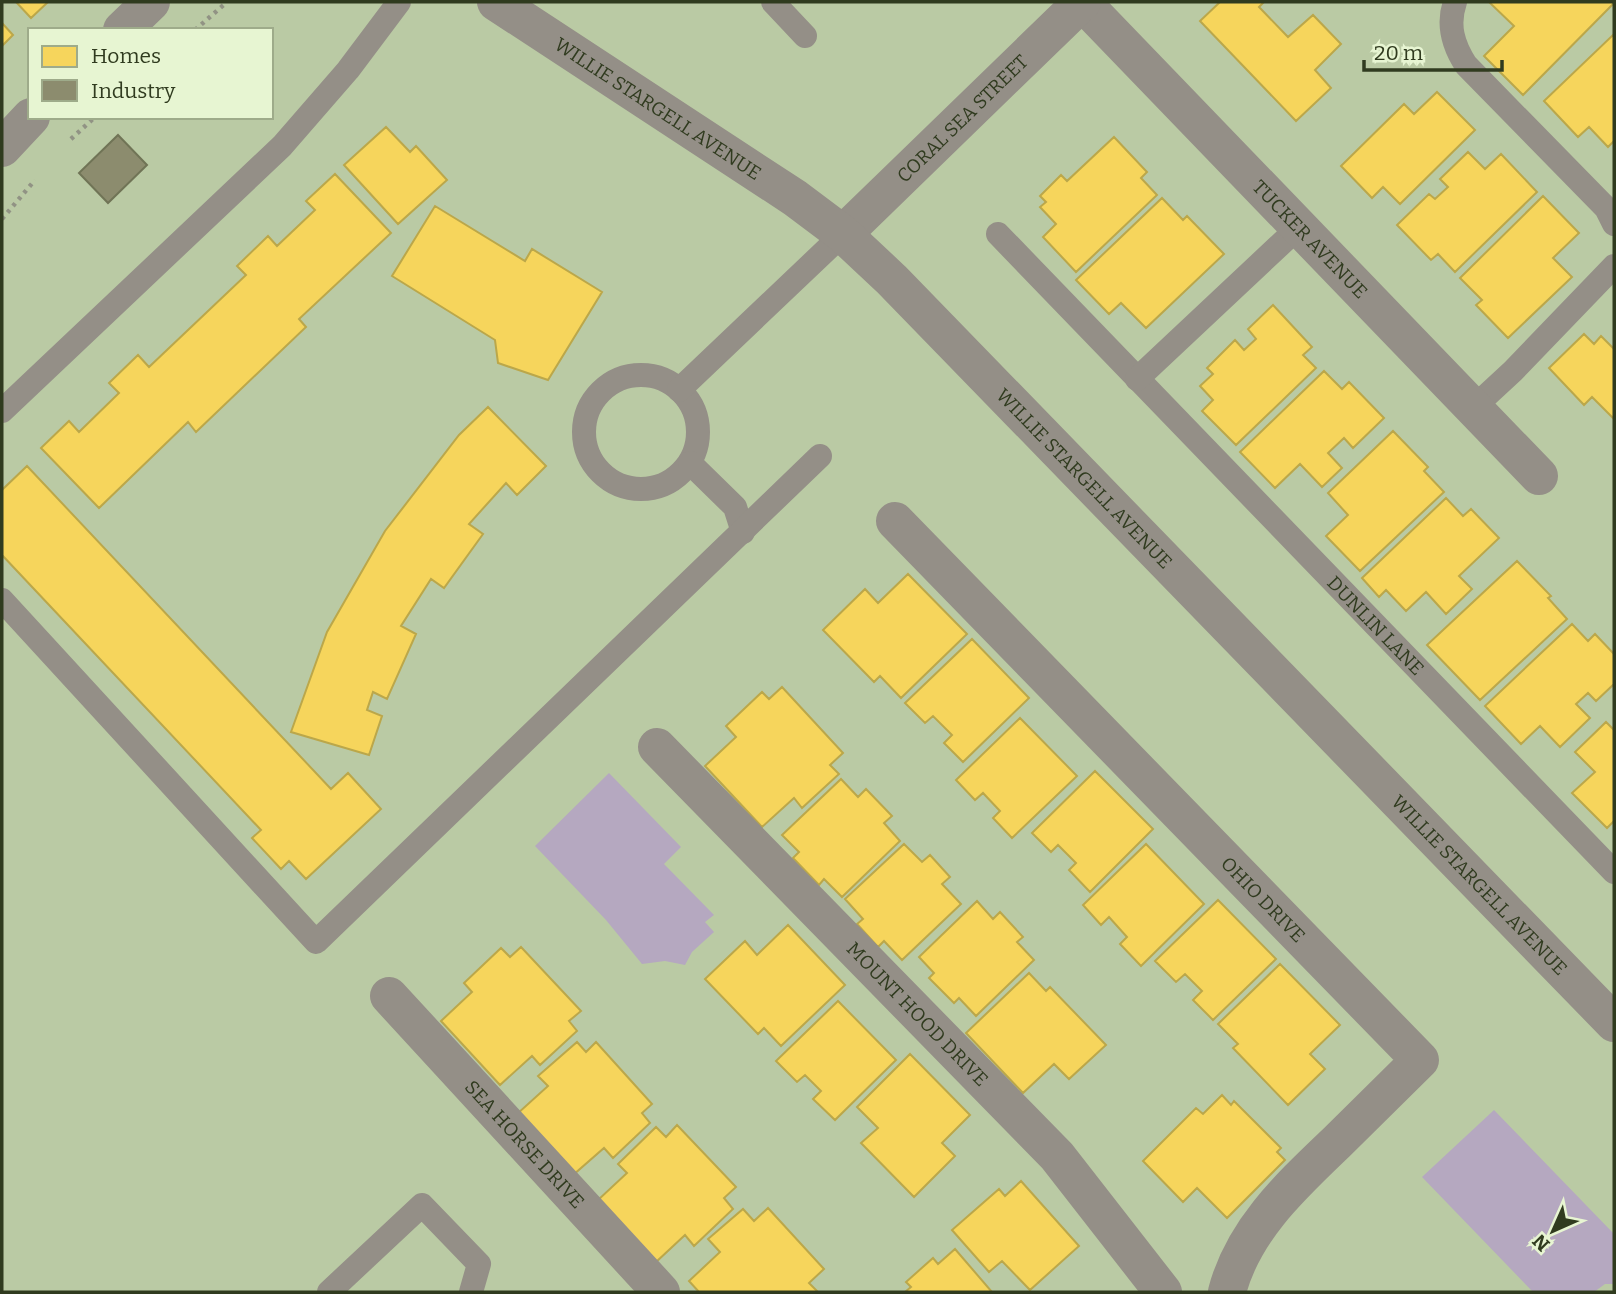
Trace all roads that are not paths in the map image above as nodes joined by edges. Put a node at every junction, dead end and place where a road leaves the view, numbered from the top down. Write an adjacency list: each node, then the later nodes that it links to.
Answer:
1 (151, 2): 7 (street)
2 (399, 2): 19 (lane)
3 (496, 2): 13 (street, WILLIE STARGELL AVENUE)
4 (773, 2): 8 (lane)
5 (1082, 2): 12 (street, TUCKER AVENUE); 13 (street, CORAL SEA STREET)
6 (1455, 2): 11 (lane)
7 (124, 28)
8 (805, 36)
9 (29, 119): 10 (street)
10 (2, 148)
11 (1614, 225)
12 (1300, 226): 16 (lane); 18 (street, TUCKER AVENUE)
13 (843, 234): 17 (lane); 29 (street, WILLIE STARGELL AVENUE)
14 (998, 234): 16 (lane, DUNLIN LANE)
15 (1614, 266): 18 (lane)
16 (1138, 379): 27 (lane, DUNLIN LANE)
17 (679, 390): 21 (lane); 21 (lane)
18 (1473, 408): 22 (street, TUCKER AVENUE)
19 (2, 411)
20 (820, 456): 24 (lane)
21 (690, 463): 24 (lane)
22 (1539, 477)
23 (895, 521): 34 (street, OHIO DRIVE)
24 (743, 532): 25 (lane)
25 (2, 600)
26 (657, 747): 33 (street, MOUNT HOOD DRIVE)
27 (1614, 872)
28 (388, 996): 32 (street, SEA HORSE DRIVE)
29 (1614, 1023)
30 (329, 1292): 31 (lane)
31 (471, 1292)
32 (661, 1292)
33 (1163, 1292)
34 (1227, 1292)

